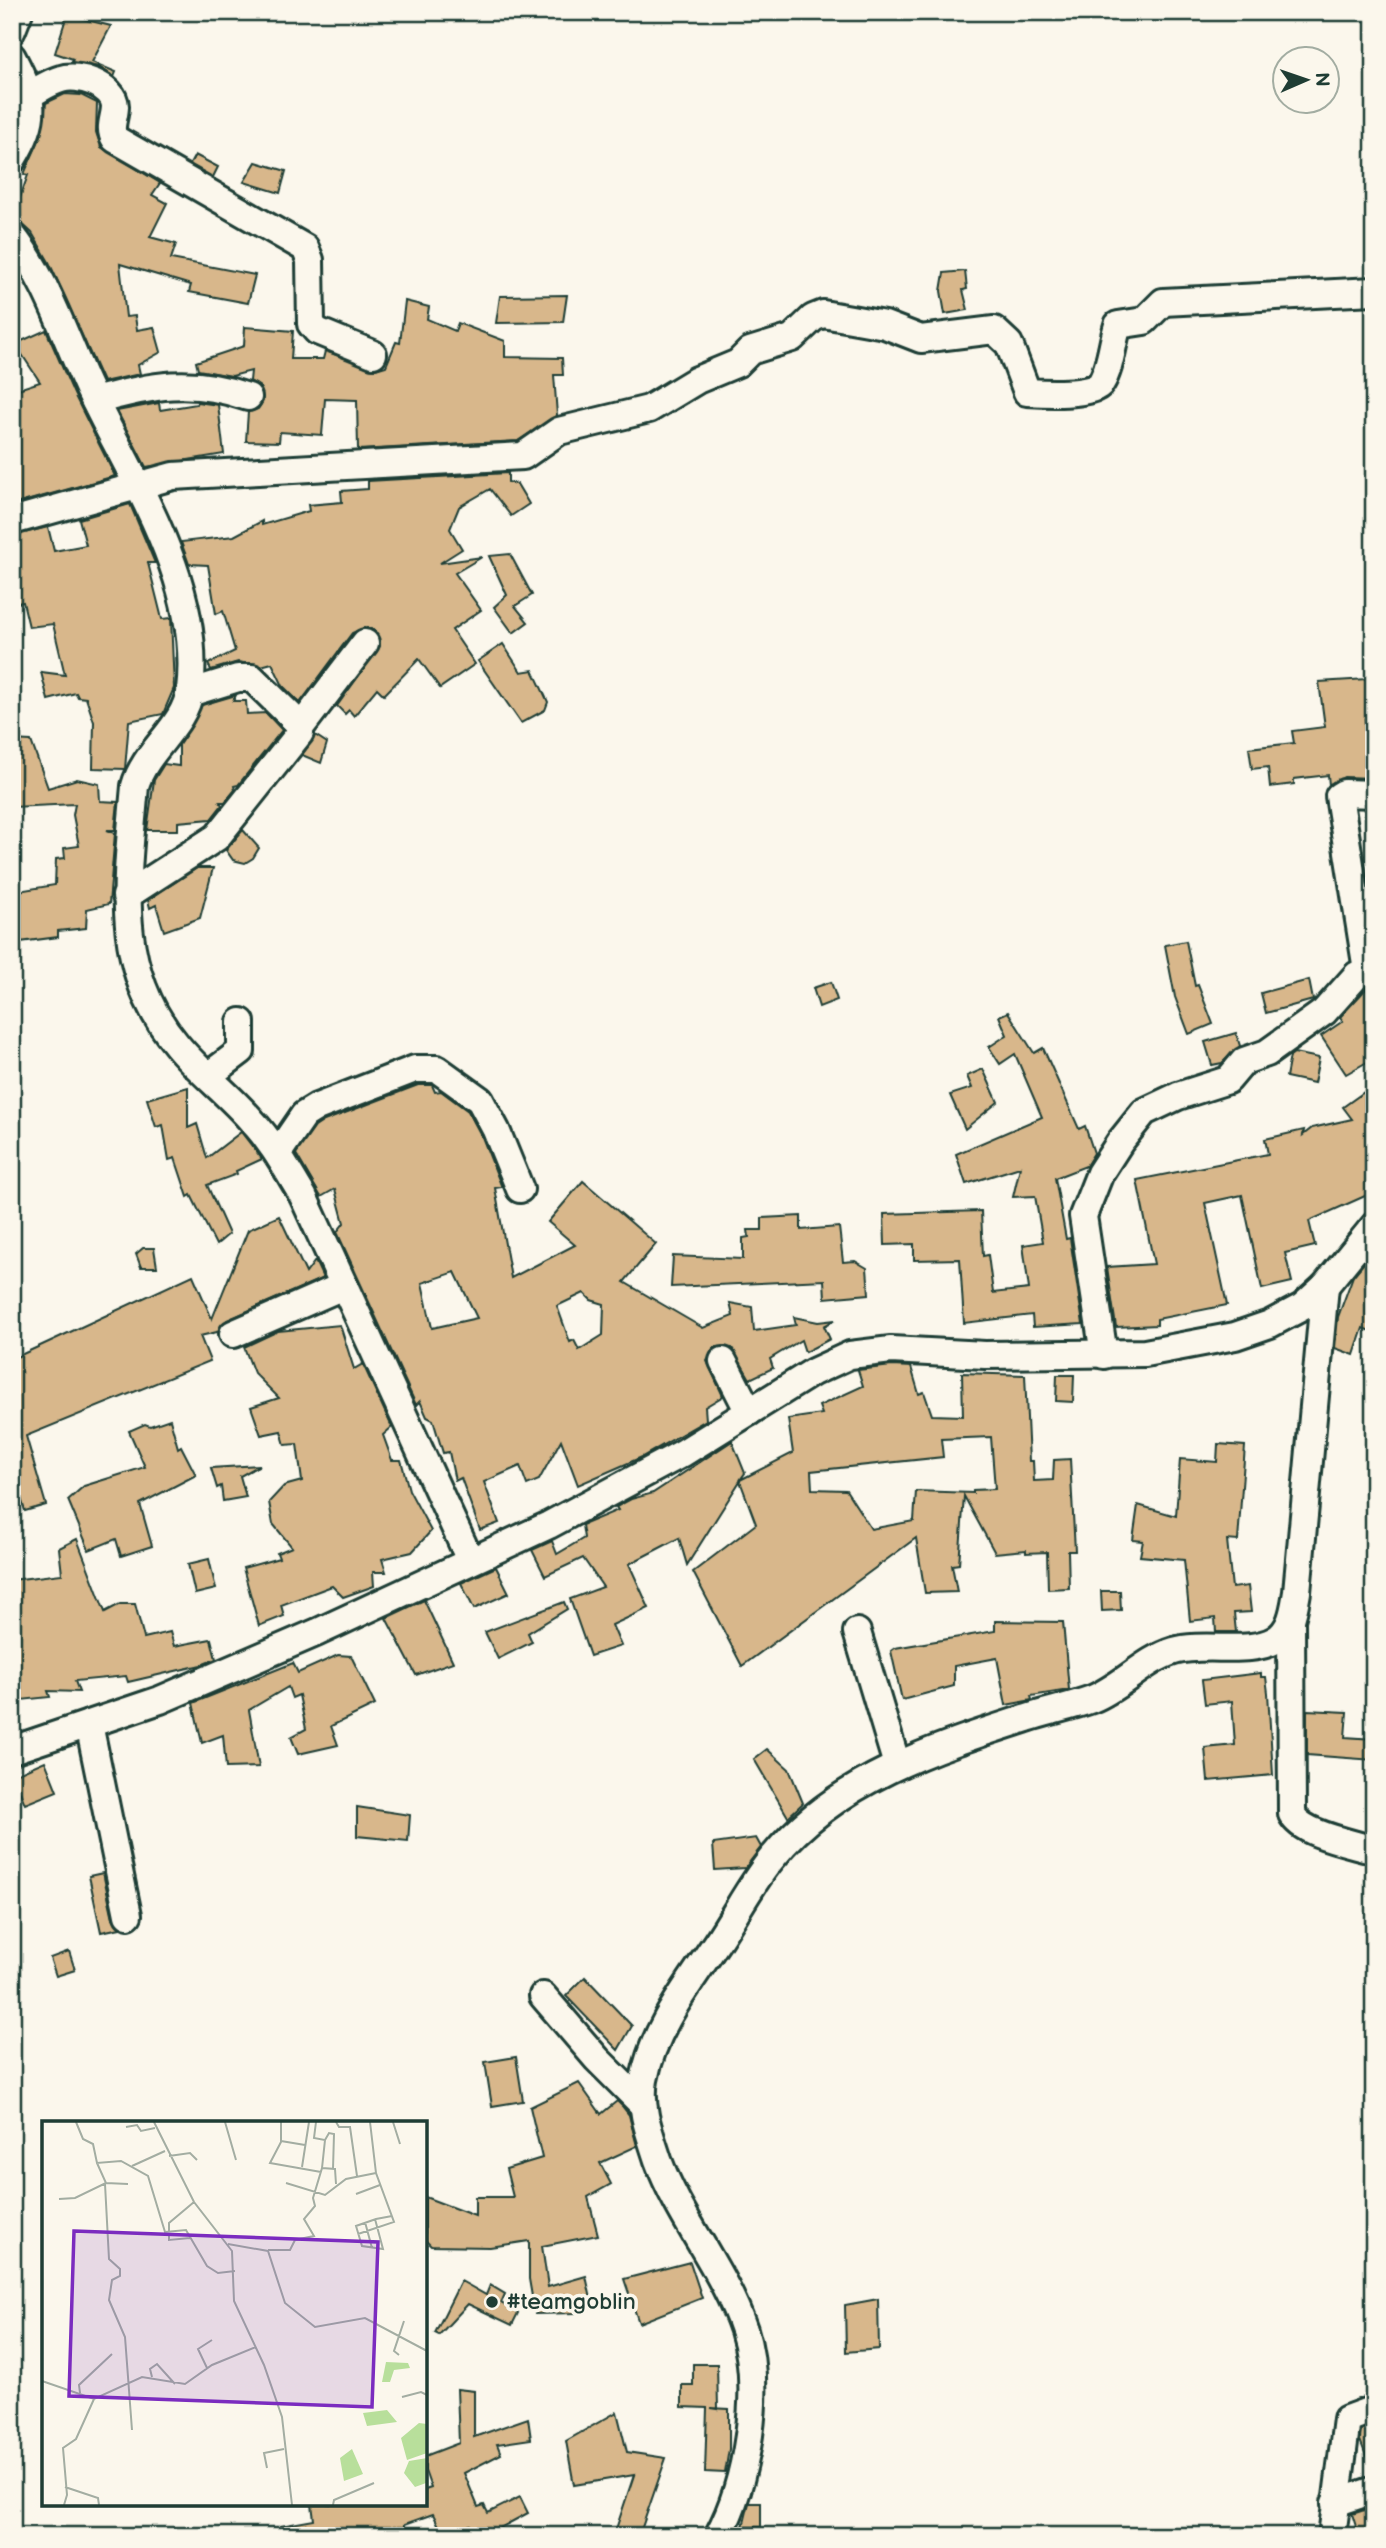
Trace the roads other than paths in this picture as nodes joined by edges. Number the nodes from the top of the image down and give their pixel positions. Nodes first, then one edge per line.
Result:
1 (19, 12) edge
2 (12, 30) edge
3 (12, 57) edge
4 (30, 94) junction
5 (12, 160) edge
6 (12, 235) edge
7 (1374, 291) edge
8 (373, 354) dead end
9 (248, 397) dead end
10 (95, 401) junction
11 (140, 486) junction
12 (12, 522) edge
13 (365, 643) dead end
14 (189, 693) junction
15 (300, 728) junction
16 (1374, 794) edge
17 (126, 896) junction
18 (1370, 969) edge
19 (241, 1022) dead end
20 (208, 1076) junction
21 (278, 1153) junction
22 (520, 1189) dead end
23 (1374, 1226) edge
24 (343, 1286) junction
25 (1325, 1286) junction
26 (233, 1334) dead end
27 (1104, 1355) junction
28 (723, 1361) dead end
29 (749, 1412) junction
30 (470, 1560) junction
31 (1291, 1621) junction
32 (857, 1632) dead end
33 (89, 1724) junction
34 (12, 1750) edge
35 (897, 1765) junction
36 (1374, 1850) edge
37 (128, 1915) dead end
38 (543, 1996) dead end
39 (643, 2105) junction
40 (1374, 2409) edge
41 (1374, 2490) edge
42 (1335, 2503) junction
43 (718, 2536) edge
44 (1332, 2536) edge

1 - 2 street
3 - 4 street
4 - 5 street
4 - 8 street
6 - 10 street
7 - 11 street
9 - 10 street
10 - 11 street
11 - 12 street
11 - 14 street
13 - 15 street
14 - 15 street
14 - 17 street
15 - 17 street
16 - 18 street
17 - 20 street
18 - 27 street
19 - 20 street
20 - 21 street
21 - 22 street
21 - 24 street
23 - 25 street
24 - 26 street
24 - 30 street
25 - 27 street
25 - 31 street
27 - 29 street
28 - 29 street
29 - 30 street
30 - 33 street
31 - 35 street
31 - 36 street
32 - 35 street
33 - 34 street
33 - 37 street
35 - 39 street
38 - 39 street
39 - 43 street
40 - 42 street
41 - 42 street
42 - 44 street

